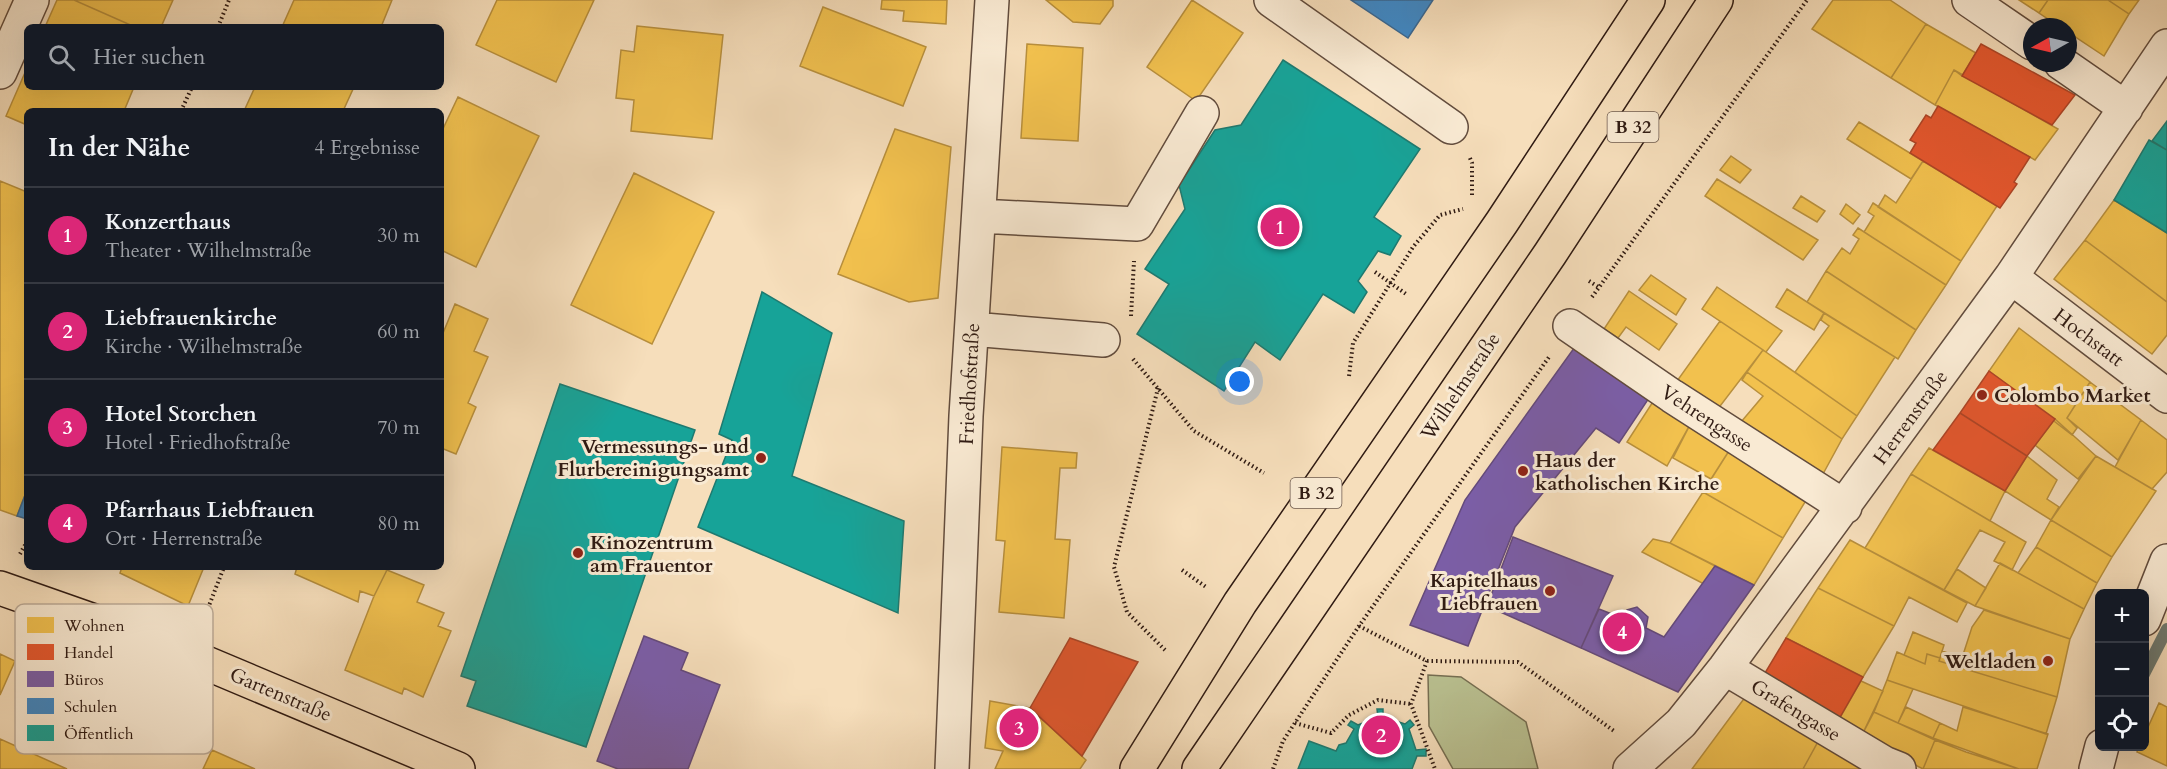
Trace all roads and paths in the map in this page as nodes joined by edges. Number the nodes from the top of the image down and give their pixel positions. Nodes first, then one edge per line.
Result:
1 (32, 0) edge
2 (229, 0) edge
3 (992, 0) edge
4 (1271, 0) edge
5 (1648, 0) edge
6 (1716, 0) edge
7 (1807, 0) edge
8 (1969, 0) edge
9 (219, 24) edge
10 (2023, 37) edge
11 (2167, 46) edge
12 (0, 72) edge
13 (2074, 72) edge
14 (191, 90) edge
15 (183, 108) edge
16 (2126, 108) junction
17 (1202, 113) dead end
18 (1451, 127) dead end
19 (1463, 208) dead end
20 (979, 216) junction
21 (1137, 224) junction
22 (1375, 272) dead end
23 (2011, 277) junction
24 (1589, 281) dead end
25 (1392, 283) junction
26 (1600, 288) junction
27 (1410, 297) dead end
28 (1130, 322) dead end
29 (1570, 326) junction
30 (972, 329) junction
31 (1103, 340) joint
32 (1348, 382) dead end
33 (1158, 388) junction
34 (2167, 396) edge
35 (1264, 473) dead end
36 (1845, 507) junction
37 (2167, 561) edge
38 (223, 570) edge
39 (0, 588) edge
40 (46, 604) edge
41 (210, 604) edge
42 (2149, 608) edge
43 (1359, 626) junction
44 (1164, 650) dead end
45 (1427, 661) junction
46 (213, 667) edge
47 (1725, 668) junction
48 (1412, 704) junction
49 (1295, 723) junction
50 (1614, 731) dead end
51 (953, 765) edge
52 (458, 769) edge
53 (1137, 769) edge
54 (1199, 769) edge
55 (1273, 769) edge
56 (1435, 769) edge
57 (1630, 769) edge
58 (1899, 769) edge

1 - 12 street
2 - 9 path
3 - 20 street, Friedhofstraße
4 - 18 street
5 - 53 main road, B 32
6 - 54 main road, Wilhelmstraße / B 32
7 - 26 path
8 - 10 street
11 - 16 street, Herrenstraße
13 - 16 street
14 - 15 path
16 - 23 street, Herrenstraße
17 - 21 street
19 - 25 path
20 - 21 street
20 - 30 street, Friedhofstraße
21 - 28 path
22 - 25 path
23 - 34 street, Hochstatt
23 - 36 street, Herrenstraße
24 - 26 path
25 - 27 path
25 - 32 path
26 - 29 path
29 - 36 street, Vehrengasse
29 - 43 path
30 - 31 street
30 - 51 street, Friedhofstraße
31 - 33 path
33 - 35 path
33 - 44 path
36 - 47 street, Herrenstraße
37 - 42 street
38 - 41 path
39 - 40 main road, Gartenstraße
43 - 45 path
43 - 49 path
45 - 48 path
45 - 50 path
46 - 52 main road, Gartenstraße
47 - 57 street, Herrenstraße
47 - 58 street, Grafengasse
48 - 49 path
48 - 56 path
49 - 55 path

